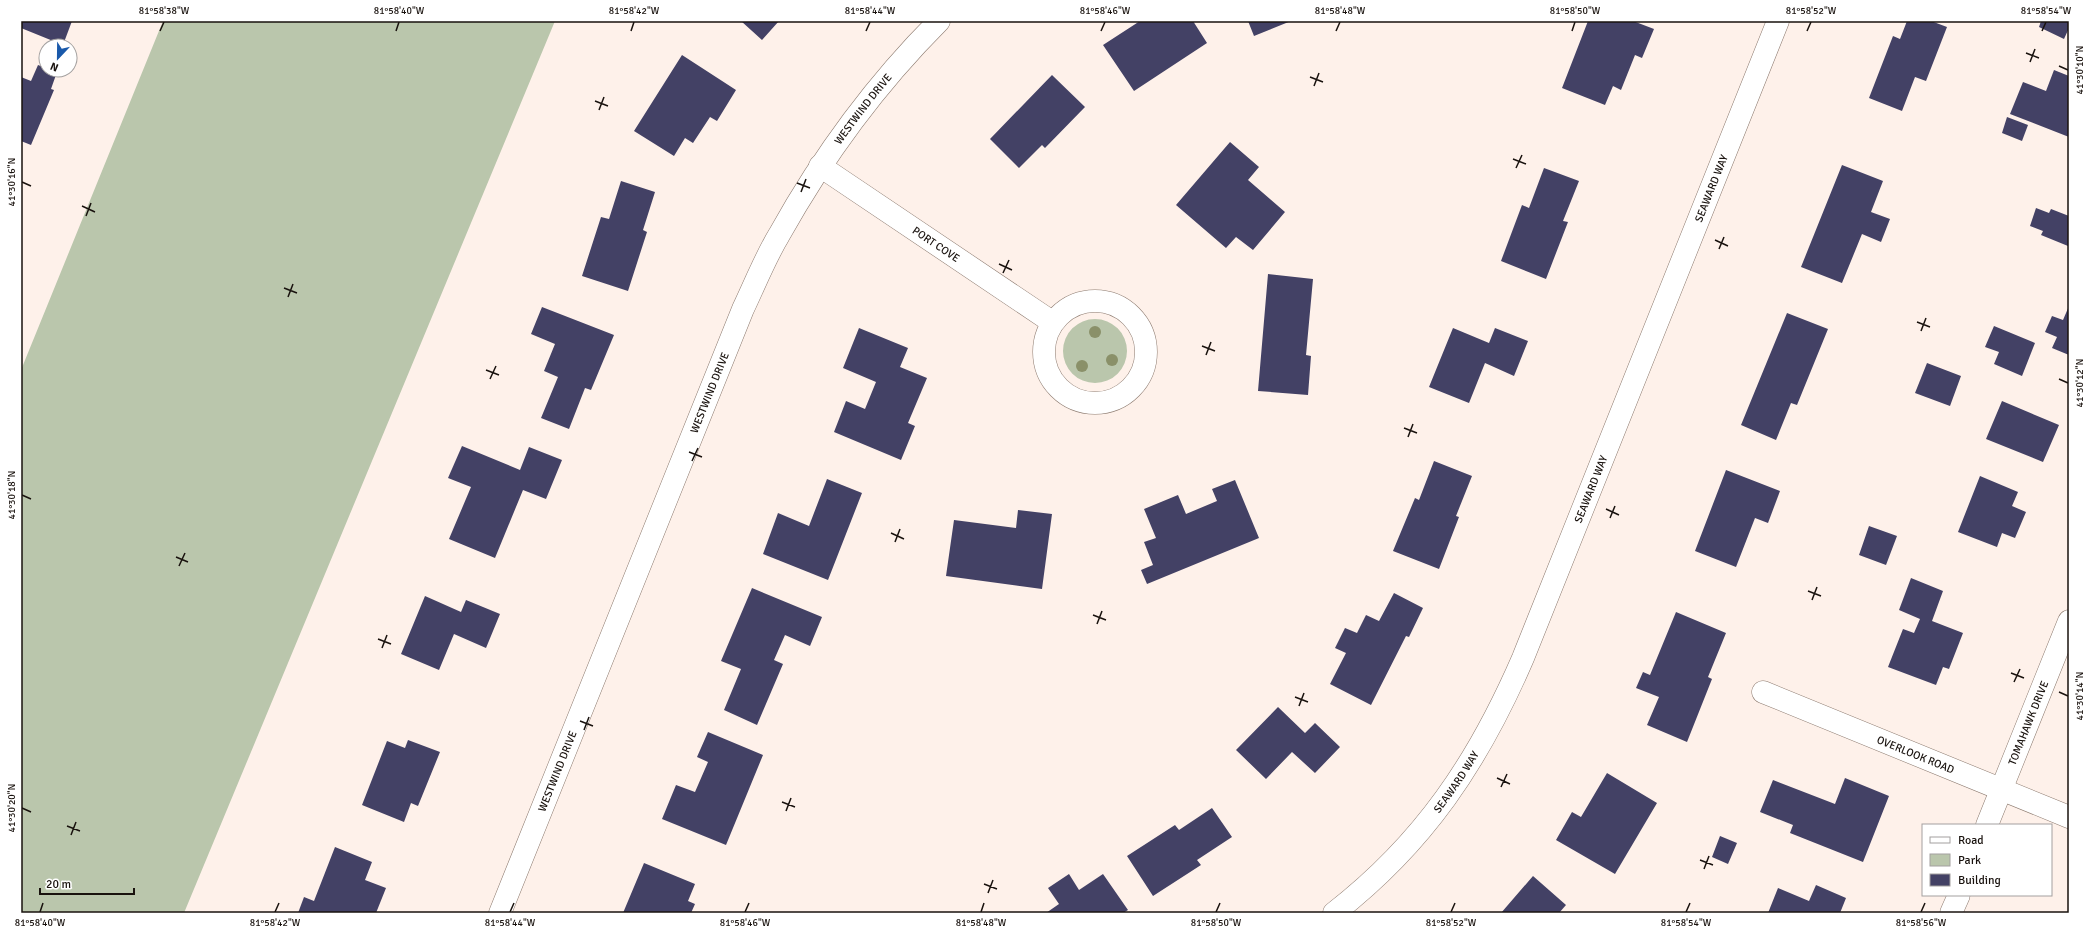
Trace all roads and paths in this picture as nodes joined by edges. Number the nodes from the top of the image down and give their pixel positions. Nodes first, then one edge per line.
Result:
1 (940, 21) edge
2 (1778, 21) edge
3 (820, 166) junction
4 (1052, 322) junction
5 (2069, 621) edge
6 (1763, 692) dead end
7 (2002, 789) junction
8 (2069, 817) edge
9 (1987, 824) edge
10 (1959, 896) edge
11 (500, 913) edge
12 (1334, 913) edge
13 (1951, 913) edge

1 - 3 street, WESTWIND DRIVE
2 - 12 street, SEAWARD WAY
3 - 4 street, PORT COVE
3 - 11 street, WESTWIND DRIVE
4 - 4 street
5 - 7 street, TOMAHAWK DRIVE
6 - 7 street, OVERLOOK ROAD
7 - 8 street, OVERLOOK ROAD
7 - 9 street, TOMAHAWK DRIVE
10 - 13 street

